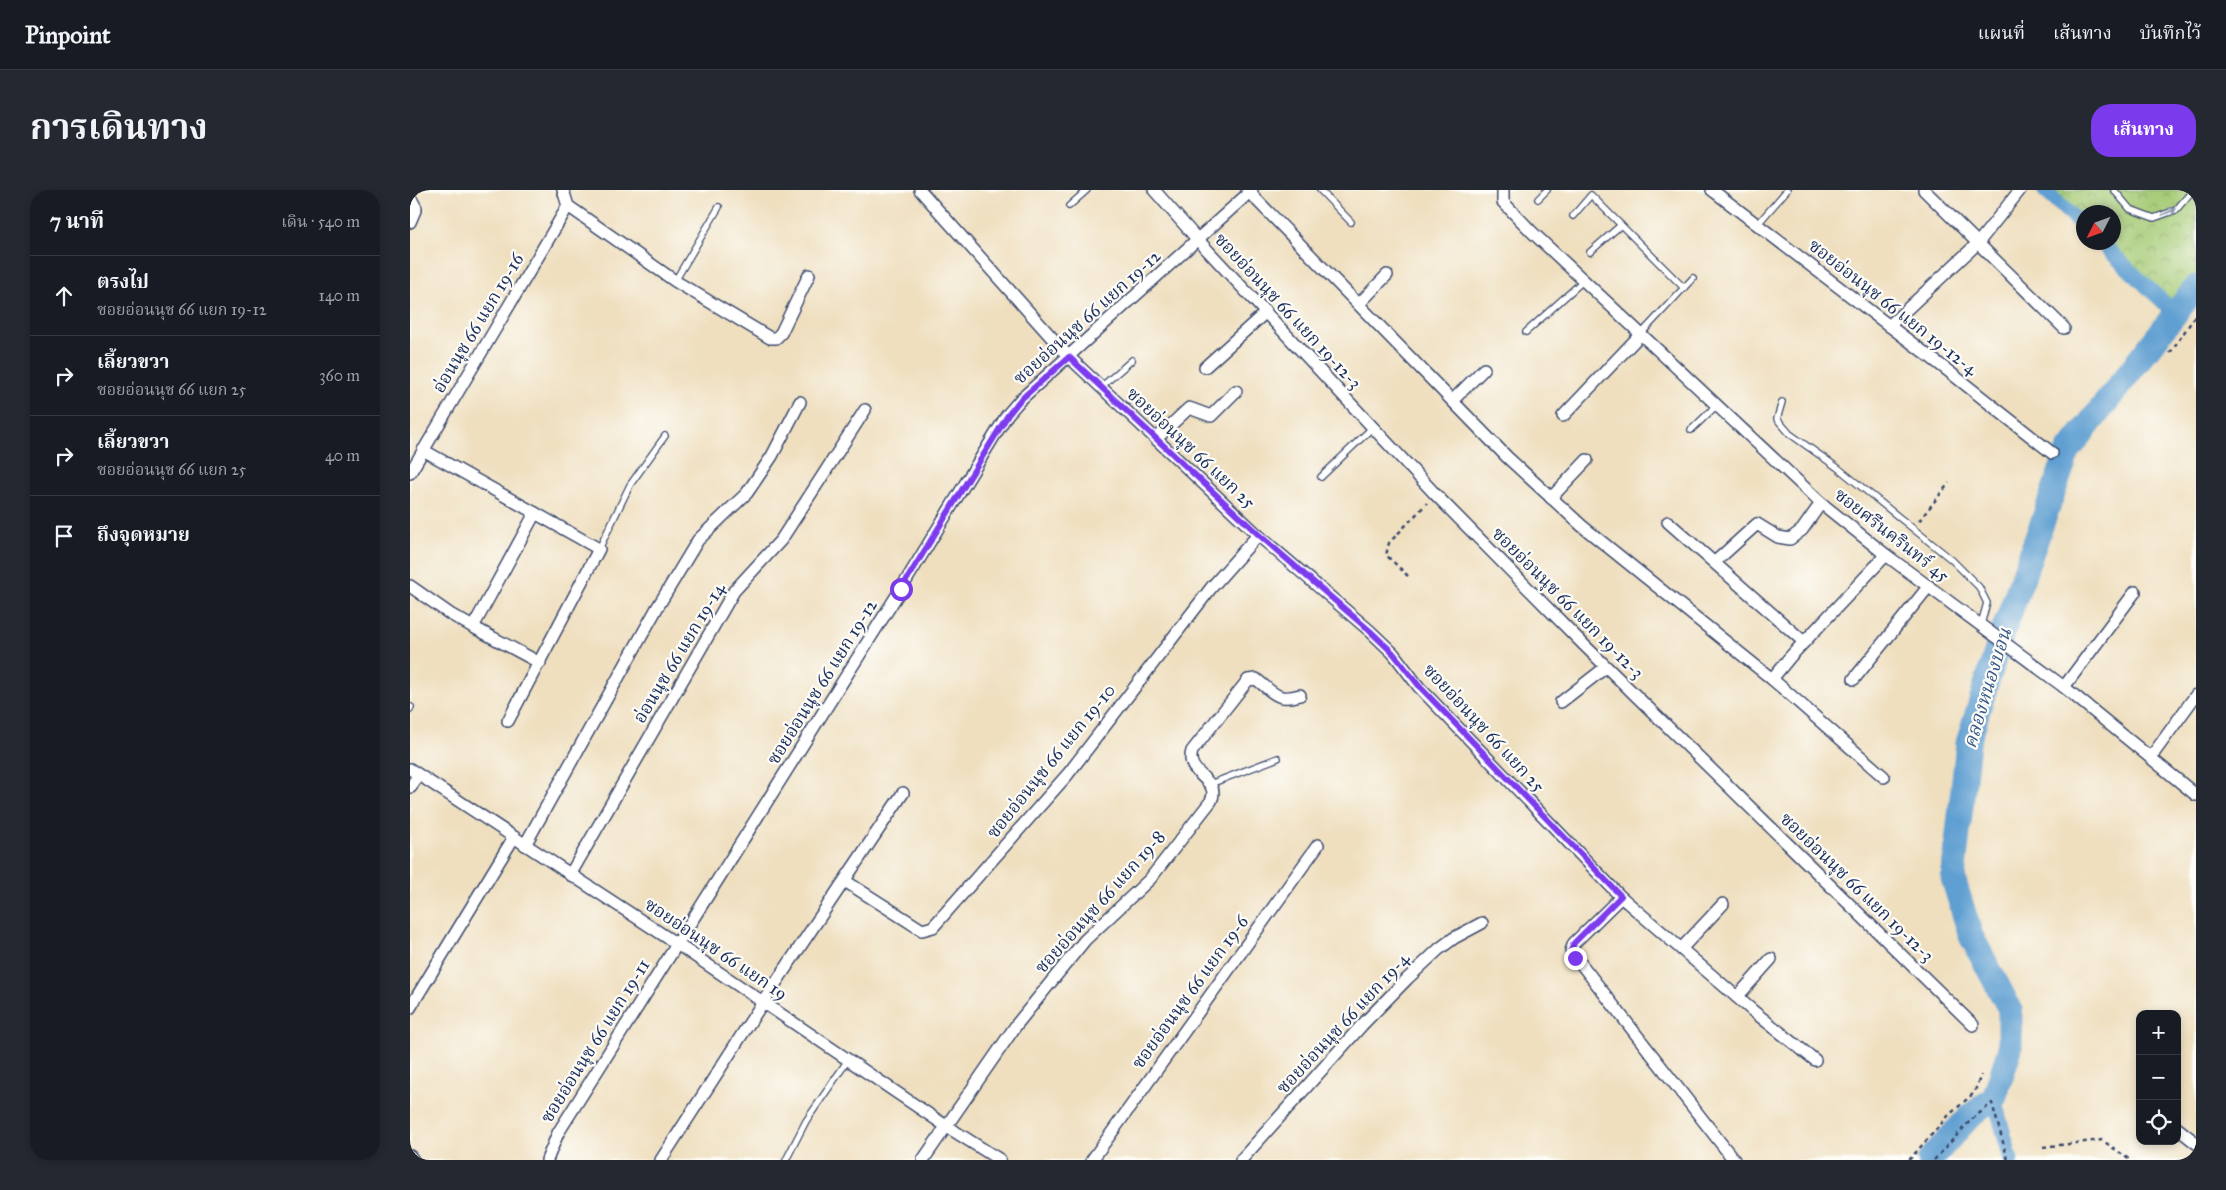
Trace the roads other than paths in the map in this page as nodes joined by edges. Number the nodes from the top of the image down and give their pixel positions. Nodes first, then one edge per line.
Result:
1 (562, 190) edge
2 (920, 190) edge
3 (1087, 190) edge
4 (1154, 190) edge
5 (1320, 190) edge
6 (1504, 190) edge
7 (1547, 190) edge
8 (1712, 190) edge
9 (1787, 190) edge
10 (1924, 190) edge
11 (2020, 190) edge
12 (2114, 190) edge
13 (2193, 190) edge
14 (1249, 191) edge
15 (410, 197) edge
16 (1538, 199) dead end
17 (568, 206) junction
18 (1070, 206) dead end
19 (719, 207) dead end
20 (1573, 216) dead end
21 (410, 222) edge
22 (1351, 222) dead end
23 (1620, 225) junction
24 (1757, 225) junction
25 (1198, 240) junction
26 (1978, 243) junction
27 (1590, 252) dead end
28 (809, 274) dead end
29 (1387, 276) dead end
30 (1693, 278) dead end
31 (1584, 280) junction
32 (675, 281) junction
33 (1684, 288) junction
34 (1359, 304) junction
35 (1266, 312) junction
36 (1889, 326) junction
37 (2064, 328) dead end
38 (1526, 332) dead end
39 (1640, 335) junction
40 (1069, 357) junction
41 (1132, 360) dead end
42 (1205, 367) dead end
43 (1484, 369) dead end
44 (1101, 387) junction
45 (1236, 391) dead end
46 (1453, 400) junction
47 (800, 402) dead end
48 (1782, 402) dead end
49 (1717, 405) junction
50 (864, 410) dead end
51 (1563, 416) dead end
52 (1373, 427) junction
53 (1691, 430) dead end
54 (665, 436) dead end
55 (1156, 439) junction
56 (423, 450) junction
57 (2052, 453) dead end
58 (1587, 460) dead end
59 (410, 473) edge
60 (1321, 478) dead end
61 (1552, 498) junction
62 (1821, 503) junction
63 (535, 513) junction
64 (1668, 522) dead end
65 (1258, 534) junction
66 (600, 549) junction
67 (1886, 554) junction
68 (1714, 562) junction
69 (410, 586) edge
70 (1930, 586) junction
71 (2135, 592) dead end
72 (1981, 624) junction
73 (474, 627) junction
74 (1804, 642) junction
75 (540, 663) junction
76 (1606, 666) junction
77 (1854, 678) dead end
78 (1772, 679) junction
79 (2064, 687) junction
80 (1300, 695) dead end
81 (2196, 695) edge
82 (1561, 702) dead end
83 (508, 721) dead end
84 (2151, 757) junction
85 (1278, 758) dead end
86 (414, 772) edge
87 (1884, 777) dead end
88 (1210, 784) junction
89 (411, 788) dead end
90 (903, 793) dead end
91 (2196, 795) edge
92 (514, 837) junction
93 (525, 845) junction
94 (1318, 845) dead end
95 (570, 874) junction
96 (845, 881) junction
97 (1621, 896) junction
98 (1723, 904) dead end
99 (1482, 923) dead end
100 (677, 944) junction
101 (1681, 949) junction
102 (1770, 959) dead end
103 (1737, 997) junction
104 (763, 1002) junction
105 (410, 1008) edge
106 (1973, 1025) dead end
107 (848, 1060) junction
108 (1815, 1060) dead end
109 (946, 1126) junction
110 (2181, 1131) edge
111 (2196, 1143) edge
112 (410, 1156) edge
113 (412, 1160) edge
114 (547, 1160) edge
115 (661, 1160) edge
116 (786, 1160) edge
117 (923, 1160) edge
118 (1000, 1160) edge
119 (1092, 1160) edge
120 (1240, 1160) edge
121 (1734, 1160) edge

1 - 17 street
2 - 40 street, ซอยอ่อนนุช 66 แยก 25
3 - 18 lane
4 - 25 street, ซอยอ่อนนุช 66 แยก 19-12-3
5 - 22 lane
6 - 31 street, ซอยศรีนครินทร์ 45
7 - 16 lane
8 - 24 street, ซอยอ่อนนุช 66 แยก 19-12-4
9 - 24 lane
10 - 26 street
11 - 26 street
12 -> 13 lane
14 - 25 street, ซอยอ่อนนุช 66 แยก 19-12
14 - 34 street
15 - 21 street
17 - 32 street
17 - 56 street, อ่อนนุช 66 แยก 19-16
19 - 32 lane
20 - 23 lane
23 - 27 lane
23 - 33 lane
24 - 36 street, ซอยอ่อนนุช 66 แยก 19-12-4
25 - 35 street, ซอยอ่อนนุช 66 แยก 19-12-3
25 - 40 street, ซอยอ่อนนุช 66 แยก 19-12
26 - 36 street
26 - 37 street
28 - 32 street
29 - 34 street
30 - 33 lane
31 - 38 lane
31 - 39 street, ซอยศรีนครินทร์ 45
33 - 39 lane
34 - 46 street
35 - 42 street
35 - 52 street, ซอยอ่อนนุช 66 แยก 19-12-3
36 - 57 street, ซอยอ่อนนุช 66 แยก 19-12-4
39 - 49 street, ซอยศรีนครินทร์ 45
39 - 51 street
40 - 44 street, ซอยอ่อนนุช 66 แยก 25
40 - 100 street, ซอยอ่อนนุช 66 แยก 19-12
41 - 44 lane
43 - 46 street
44 - 55 street, ซอยอ่อนนุช 66 แยก 25
45 - 55 street
46 - 61 street
47 - 93 street
48 - 72 lane
49 - 53 lane
49 - 62 street, ซอยศรีนครินทร์ 45
50 - 95 street, อ่อนนุช 66 แยก 19-14
52 - 60 lane
52 - 76 street, ซอยอ่อนนุช 66 แยก 19-12-3
54 - 66 lane
55 - 65 street, ซอยอ่อนนุช 66 แยก 25
56 - 59 street, อ่อนนุช 66 แยก 19-16
56 - 63 street
58 - 61 street
61 - 78 street
62 - 67 street, ซอยศรีนครินทร์ 45
62 - 68 street
63 - 66 street
63 - 73 street
64 - 68 street
65 - 96 street, ซอยอ่อนนุช 66 แยก 19-10
65 - 97 street, ซอยอ่อนนุช 66 แยก 25
66 - 75 street
67 - 70 street, ซอยศรีนครินทร์ 45
67 - 74 street
68 - 74 street
69 - 73 street
70 - 72 street, ซอยศรีนครินทร์ 45
70 - 77 street
71 - 79 street
72 - 79 street, ซอยศรีนครินทร์ 45
73 - 75 street
74 - 78 street
75 - 83 street
76 - 82 street
76 - 106 street, ซอยอ่อนนุช 66 แยก 19-12-3
78 - 87 street
79 - 84 street, ซอยศรีนครินทร์ 45
80 - 88 street
81 - 84 street
84 - 91 street, ซอยศรีนครินทร์ 45
85 - 88 lane
86 - 89 street
86 - 92 street, ซอยอ่อนนุช 66 แยก 19
88 - 109 street, ซอยอ่อนนุช 66 แยก 19-8
90 - 96 street
92 - 93 street, ซอยอ่อนนุช 66 แยก 19
92 - 105 street
93 - 95 street, ซอยอ่อนนุช 66 แยก 19
94 - 119 street, ซอยอ่อนนุช 66 แยก 19-6
95 - 100 street, ซอยอ่อนนุช 66 แยก 19
96 - 104 street
97 - 101 street, ซอยอ่อนนุช 66 แยก 25
97 - 121 street
98 - 101 street
99 - 120 street, ซอยอ่อนนุช 66 แยก 19-4
100 - 104 street, ซอยอ่อนนุช 66 แยก 19
100 - 114 street, ซอยอ่อนนุช 66 แยก 19-11
101 - 103 street, ซอยอ่อนนุช 66 แยก 25
102 - 103 street
103 - 108 street, ซอยอ่อนนุช 66 แยก 25
104 - 107 street, ซอยอ่อนนุช 66 แยก 19
104 - 115 street
107 - 109 street, ซอยอ่อนนุช 66 แยก 19
107 - 116 lane
109 - 117 street, ซอยอ่อนนุช 66 แยก 19-8
109 - 118 street, ซอยอ่อนนุช 66 แยก 19
110 - 111 street
112 - 113 street

